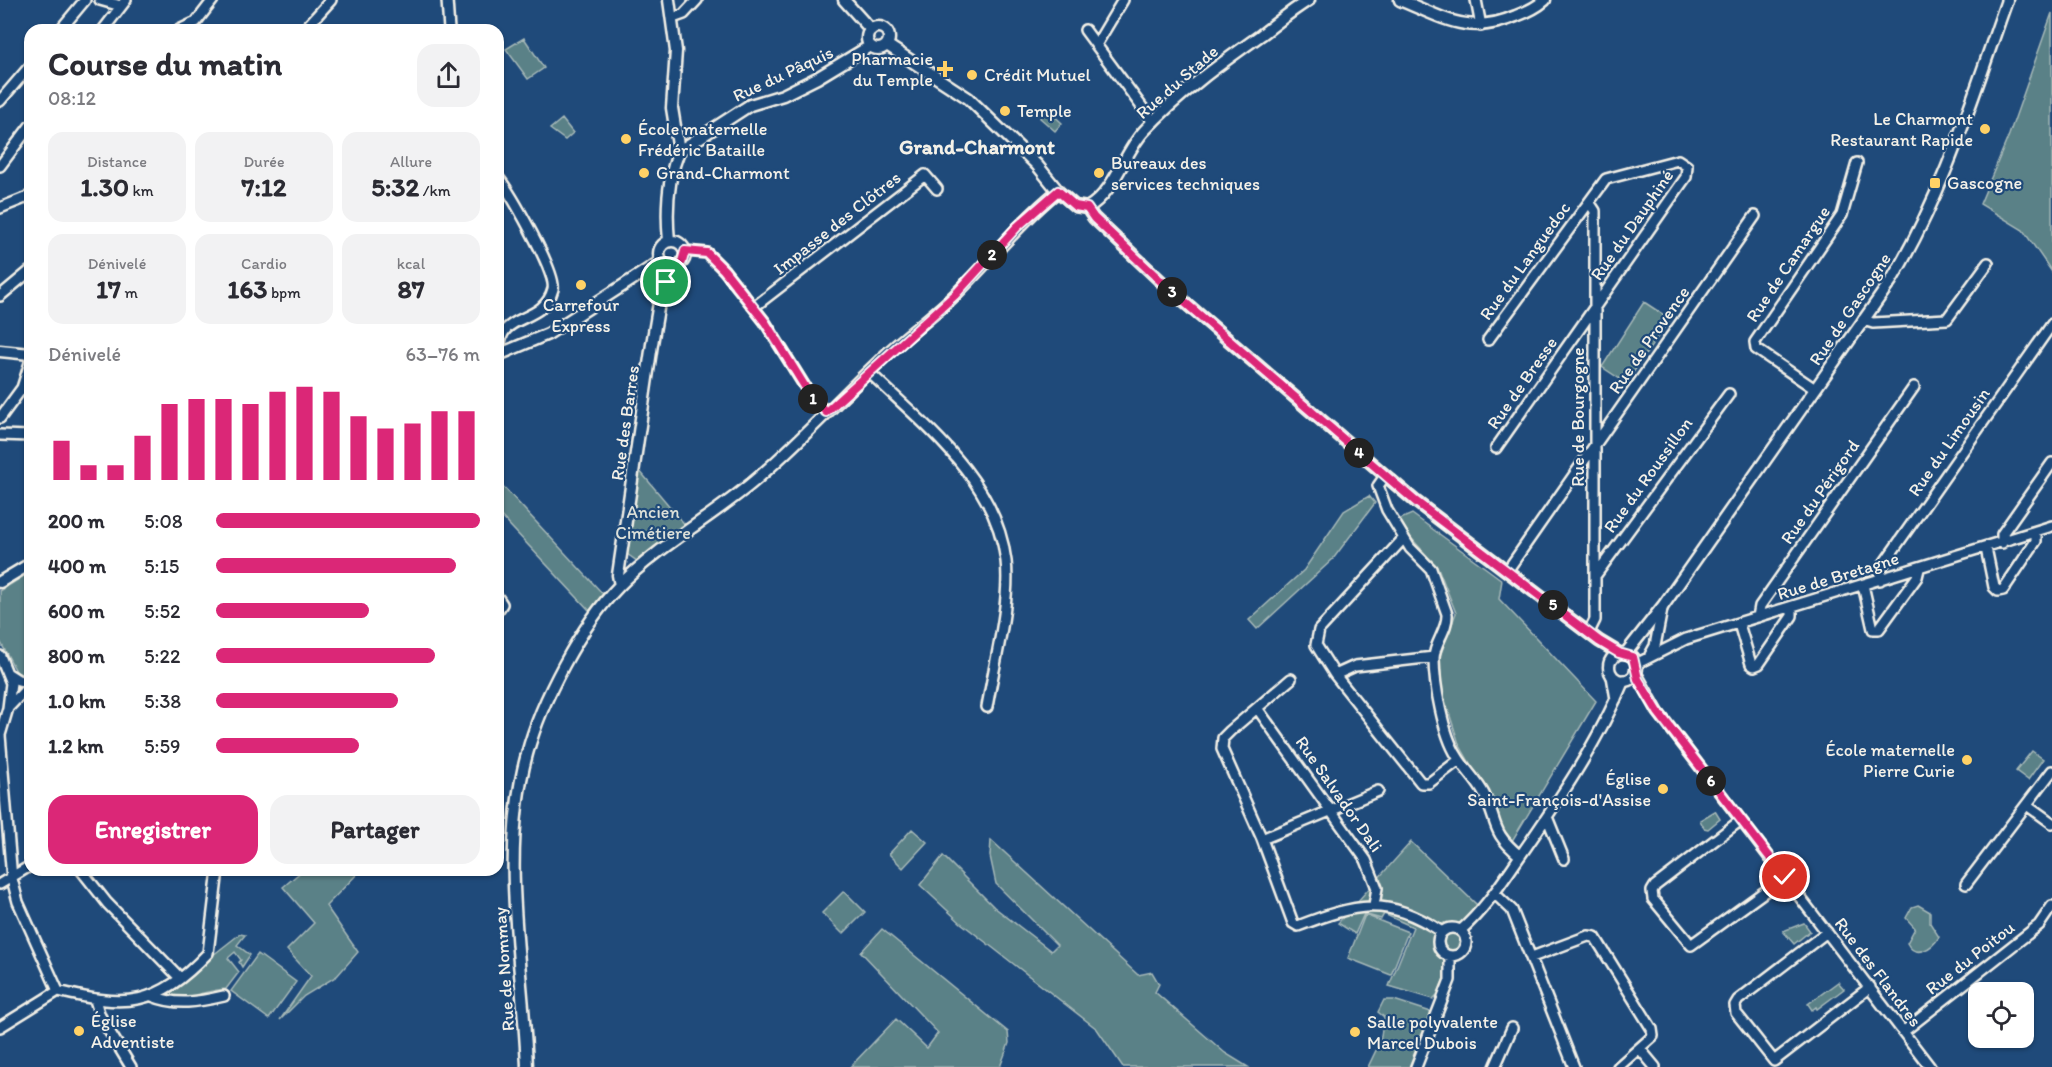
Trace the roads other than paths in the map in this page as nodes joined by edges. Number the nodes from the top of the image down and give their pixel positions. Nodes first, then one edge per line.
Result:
1 (86, 0) edge
2 (100, 0) edge
3 (213, 0) edge
4 (331, 0) edge
5 (447, 0) edge
6 (669, 0) edge
7 (697, 0) edge
8 (1123, 0) edge
9 (1309, 0) edge
10 (1400, 0) edge
11 (1476, 0) edge
12 (1545, 0) edge
13 (2007, 0) edge
14 (849, 2) edge
15 (123, 3) edge
16 (1415, 3) edge
17 (673, 18) junction
18 (65, 24) edge
19 (107, 24) edge
20 (192, 24) edge
21 (309, 24) edge
22 (449, 24) edge
23 (1481, 26) junction
24 (871, 30) junction
25 (1085, 30) dead end
26 (887, 45) junction
27 (1096, 45) junction
28 (870, 46) junction
29 (24, 73) edge
30 (0, 101) edge
31 (1153, 122) junction
32 (24, 134) edge
33 (679, 151) junction
34 (1857, 163) dead end
35 (0, 166) edge
36 (504, 187) edge
37 (937, 189) dead end
38 (1058, 191) junction
39 (24, 198) edge
40 (1589, 202) junction
41 (0, 208) edge
42 (1087, 208) junction
43 (1755, 216) dead end
44 (669, 241) junction
45 (685, 251) junction
46 (1988, 263) dead end
47 (664, 264) junction
48 (24, 276) edge
49 (0, 296) edge
50 (754, 307) junction
51 (1595, 308) junction
52 (1863, 320) junction
53 (2052, 324) edge
54 (504, 329) edge
55 (1488, 340) dead end
56 (0, 351) edge
57 (24, 353) edge
58 (504, 353) edge
59 (869, 372) junction
60 (24, 382) edge
61 (1914, 387) dead end
62 (1815, 389) junction
63 (1729, 394) dead end
64 (826, 412) junction
65 (0, 418) edge
66 (0, 435) edge
67 (24, 436) edge
68 (1594, 446) junction
69 (1496, 448) dead end
70 (2052, 463) edge
71 (1385, 476) junction
72 (2052, 526) edge
73 (2036, 531) junction
74 (1404, 537) junction
75 (2002, 543) junction
76 (1986, 548) junction
77 (24, 568) edge
78 (1919, 569) junction
79 (1507, 570) junction
80 (1595, 577) junction
81 (1880, 580) junction
82 (0, 582) edge
83 (620, 585) junction
84 (1863, 585) junction
85 (1663, 606) junction
86 (1792, 607) junction
87 (1758, 617) junction
88 (1740, 624) junction
89 (1589, 632) junction
90 (1658, 634) junction
91 (1641, 636) junction
92 (1686, 639) junction
93 (1599, 641) junction
94 (1623, 653) junction
95 (1650, 655) junction
96 (0, 656) edge
97 (1434, 657) junction
98 (1610, 661) junction
99 (7, 673) junction
100 (1631, 673) junction
101 (1335, 675) junction
102 (1612, 676) junction
103 (1291, 680) dead end
104 (24, 682) edge
105 (24, 691) edge
106 (1616, 701) junction
107 (987, 707) dead end
108 (8, 708) junction
109 (1257, 708) junction
110 (0, 735) edge
111 (1459, 760) junction
112 (2052, 771) edge
113 (1378, 791) dead end
114 (2027, 805) junction
115 (1333, 810) junction
116 (1547, 817) junction
117 (1742, 820) junction
118 (2052, 823) edge
119 (1262, 839) junction
120 (1520, 856) junction
121 (1564, 859) dead end
122 (24, 870) edge
123 (86, 876) edge
124 (215, 876) edge
125 (1785, 877) junction
126 (12, 879) junction
127 (0, 884) edge
128 (1966, 884) dead end
129 (1494, 893) junction
130 (1374, 905) junction
131 (2052, 906) edge
132 (1460, 931) junction
133 (1442, 932) junction
134 (1827, 932) junction
135 (1450, 956) junction
136 (1532, 957) junction
137 (180, 978) junction
138 (1870, 987) junction
139 (58, 991) junction
140 (152, 996) junction
141 (224, 996) dead end
142 (95, 1000) junction
143 (0, 1027) edge
144 (1512, 1028) dead end
145 (1903, 1032) junction
146 (1640, 1049) junction
147 (1776, 1064) edge
148 (132, 1067) edge
149 (527, 1067) edge
150 (1416, 1067) edge
151 (1495, 1067) edge
152 (1574, 1067) edge
153 (1618, 1067) edge
154 (1655, 1067) edge
155 (1930, 1067) edge

1 - 18 street
2 - 15 street
3 - 20 street
4 - 21 street
5 - 22 street
6 - 17 street
7 - 17 street
8 - 27 street
9 - 31 street, Rue du Stade
10 - 16 street
11 - 23 street
12 - 23 street
13 - 52 street, Rue de Gascogne
14 - 24 street
15 - 19 street
16 - 23 street
17 - 33 street
24 - 26 street
24 - 28 street
25 - 27 street
26 - 28 street
26 - 38 street
27 - 31 street
28 - 33 street, Rue du Pâquis
29 - 30 street
31 - 42 street, Rue du Stade
32 - 35 street
33 - 44 street
34 - 62 street, Rue de Camargue
36 - 54 street
37 - 50 street, Impasse des Clôtres
38 - 42 street
38 - 59 street, Rue de Nommay
39 - 41 street
40 - 51 street, Rue de Bourgogne
40 - 51 street, Rue du Dauphiné
40 - 55 street, Rue du Languedoc
42 - 71 street
43 - 68 street, Rue de Provence
44 - 45 street
44 - 47 street
45 - 47 street
45 - 50 street
46 - 52 street
47 - 58 street
47 - 83 street, Rue des Barres
48 - 49 street
50 - 64 street
51 - 68 street, Rue de Bourgogne
51 - 69 street, Rue de Bresse
52 - 62 street, Rue de Gascogne
53 - 81 street, Rue du Limousin
56 - 57 street
59 - 64 street, Rue de Nommay
59 - 107 street
60 - 65 street
61 - 87 street, Rue du Périgord
62 - 85 street, Rue de Gascogne
63 - 80 street, Rue du Roussillon
64 - 83 street, Rue de Nommay
66 - 67 street
68 - 79 street, Rue de Provence
68 - 80 street, Rue de Bourgogne
70 - 75 street
71 - 74 street
71 - 79 street
72 - 73 street, Rue de Bretagne
73 - 75 street, Rue de Bretagne
73 - 76 street
74 - 97 street
74 - 101 street
75 - 76 street, Rue de Bretagne
76 - 78 street, Rue de Bretagne
77 - 82 street
78 - 81 street, Rue de Bretagne
78 - 84 street
79 - 89 street
80 - 89 street, Rue de Bourgogne
81 - 84 street, Rue de Bretagne
83 - 149 street, Rue de Nommay
84 - 86 street, Rue de Bretagne
85 - 90 street, Rue de Gascogne
85 - 91 street, Rue de Gascogne
86 - 87 street, Rue de Bretagne
86 - 88 street
87 - 88 street, Rue de Bretagne
88 - 92 street, Rue de Bretagne
89 - 93 street
90 - 91 street
90 - 92 street
90 - 95 street, Rue de Gascogne
91 - 94 street, Rue de Gascogne
92 - 95 street, Rue de Bretagne
93 - 94 street
93 - 98 street
94 - 98 street
94 - 100 street
95 - 100 street, Rue de Bretagne
96 - 99 street
97 - 101 street
97 - 111 street
98 - 102 street
99 - 104 street
99 - 108 street
100 - 102 street
100 - 106 street
100 - 117 street, Rue des Flandres
101 - 111 street
102 - 106 street
103 - 109 street
105 - 108 street
106 - 116 street
108 - 110 street
109 - 115 street, Rue Salvador Dali
109 - 119 street
110 - 126 street
111 - 120 street
112 - 114 street
113 - 115 street
114 - 118 street
114 - 128 street
115 - 119 street
115 - 130 street, Rue Salvador Dali
116 - 120 street
116 - 121 street
117 - 125 street, Rue des Flandres
117 - 125 street
119 - 130 street
120 - 129 street
122 - 126 street
123 - 137 street
124 - 137 street
125 - 134 street, Rue des Flandres
126 - 127 street
126 - 139 street
129 - 132 street
129 - 136 street
130 - 133 street
131 - 145 street, Rue du Poitou
132 - 133 street
132 - 135 street
133 - 135 street
134 - 138 street, Rue des Flandres
134 - 147 street
135 - 150 street
136 - 146 street
136 - 152 street
137 - 140 street
138 - 145 street, Rue des Flandres
138 - 147 street
139 - 142 street
139 - 143 street
140 - 141 street
140 - 142 street
142 - 148 street
144 - 151 street
145 - 155 street, Rue des Flandres
146 - 153 street
146 - 154 street

